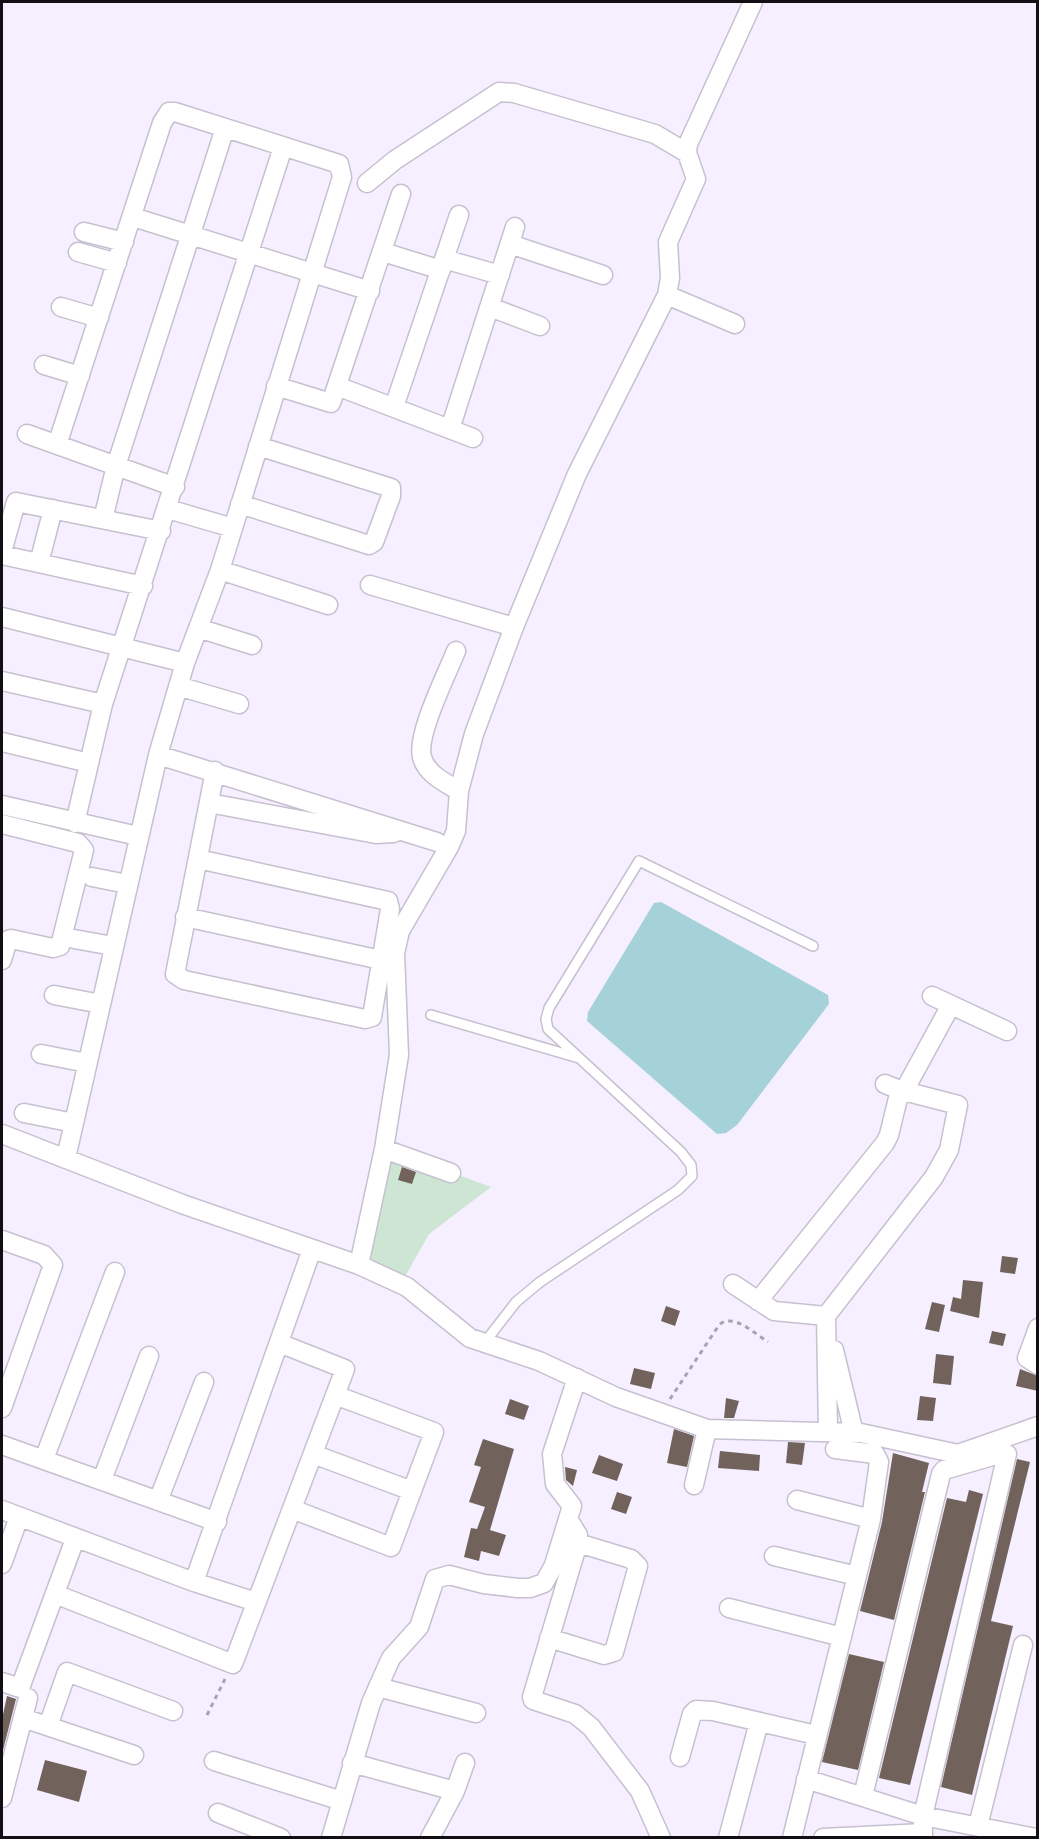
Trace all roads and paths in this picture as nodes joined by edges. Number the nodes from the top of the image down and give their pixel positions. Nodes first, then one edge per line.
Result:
1 (753, 2) edge
2 (225, 128) junction
3 (284, 147) junction
4 (687, 153) junction
5 (367, 183) dead end
6 (401, 194) dead end
7 (459, 215) dead end
8 (133, 217) junction
9 (84, 232) dead end
10 (190, 234) junction
11 (124, 243) junction
12 (78, 252) dead end
13 (383, 252) junction
14 (250, 253) junction
15 (117, 263) junction
16 (442, 264) junction
17 (311, 272) junction
18 (603, 275) dead end
19 (500, 276) junction
20 (370, 291) junction
21 (667, 295) junction
22 (61, 307) dead end
23 (490, 308) junction
24 (99, 318) junction
25 (735, 324) dead end
26 (540, 326) dead end
27 (44, 365) dead end
28 (80, 376) junction
29 (276, 386) junction
30 (337, 386) junction
31 (394, 407) junction
32 (450, 429) junction
33 (27, 434) dead end
34 (473, 438) dead end
35 (57, 445) junction
36 (258, 446) junction
37 (116, 466) junction
38 (175, 487) junction
39 (240, 504) junction
40 (52, 509) junction
41 (168, 509) junction
42 (103, 519) junction
43 (233, 528) junction
44 (161, 531) junction
45 (2, 554) edge
46 (39, 563) junction
47 (220, 570) junction
48 (370, 585) dead end
49 (143, 586) junction
50 (328, 605) dead end
51 (2, 617) edge
52 (514, 627) junction
53 (198, 628) junction
54 (252, 645) dead end
55 (121, 647) junction
56 (456, 651) dead end
57 (185, 663) junction
58 (2, 681) edge
59 (178, 686) junction
60 (103, 704) junction
61 (239, 704) dead end
62 (2, 742) edge
63 (158, 755) junction
64 (89, 763) junction
65 (215, 771) junction
66 (459, 791) junction
67 (209, 803) junction
68 (2, 805) edge
69 (75, 823) junction
70 (2, 824) edge
71 (405, 831) junction
72 (138, 836) junction
73 (437, 842) dead end
74 (198, 859) junction
75 (92, 877) dead end
76 (127, 884) junction
77 (185, 917) junction
78 (74, 939) dead end
79 (113, 946) junction
80 (813, 946) dead end
81 (2, 960) edge
82 (381, 960) junction
83 (54, 995) dead end
84 (932, 996) dead end
85 (101, 1004) junction
86 (951, 1005) junction
87 (431, 1015) dead end
88 (1006, 1031) dead end
89 (41, 1054) dead end
90 (581, 1059) junction
91 (87, 1063) junction
92 (896, 1089) junction
93 (24, 1113) dead end
94 (74, 1123) junction
95 (2, 1134) edge
96 (384, 1149) junction
97 (66, 1158) junction
98 (451, 1173) dead end
99 (2, 1240) edge
100 (312, 1249) junction
101 (359, 1265) junction
102 (115, 1272) dead end
103 (733, 1284) dead end
104 (758, 1302) junction
105 (826, 1316) junction
106 (1038, 1328) edge
107 (485, 1342) junction
108 (768, 1342) dead end
109 (279, 1343) junction
110 (148, 1356) dead end
111 (1038, 1365) edge
112 (577, 1378) junction
113 (204, 1382) dead end
114 (335, 1395) junction
115 (2, 1408) edge
116 (661, 1413) junction
117 (1038, 1426) edge
118 (707, 1429) junction
119 (854, 1433) junction
120 (831, 1440) junction
121 (2, 1444) edge
122 (313, 1454) junction
123 (44, 1459) junction
124 (102, 1480) junction
125 (694, 1485) dead end
126 (412, 1491) junction
127 (797, 1500) dead end
128 (158, 1501) junction
129 (292, 1509) junction
130 (2, 1510) edge
131 (19, 1517) junction
132 (568, 1519) junction
133 (871, 1519) junction
134 (217, 1522) junction
135 (75, 1539) junction
136 (578, 1543) junction
137 (774, 1556) dead end
138 (2, 1564) edge
139 (857, 1576) junction
140 (194, 1582) junction
141 (55, 1594) junction
142 (256, 1602) junction
143 (729, 1608) dead end
144 (842, 1637) junction
145 (549, 1638) junction
146 (1023, 1645) dead end
147 (233, 1664) junction
148 (2, 1682) edge
149 (378, 1687) junction
150 (28, 1698) dead end
151 (173, 1711) dead end
152 (476, 1713) dead end
153 (207, 1715) dead end
154 (23, 1718) junction
155 (759, 1722) junction
156 (48, 1726) junction
157 (816, 1735) junction
158 (134, 1755) dead end
159 (680, 1757) dead end
160 (214, 1761) dead end
161 (465, 1762) dead end
162 (352, 1763) junction
163 (806, 1779) junction
164 (455, 1791) junction
165 (863, 1796) junction
166 (2, 1798) edge
167 (342, 1801) junction
168 (218, 1813) dead end
169 (978, 1826) junction
170 (923, 1829) edge
171 (1037, 1837) edge
172 (281, 1838) edge
173 (331, 1838) edge
174 (430, 1838) edge
175 (661, 1838) edge
176 (728, 1838) edge
177 (792, 1838) edge
178 (823, 1838) edge

1 - 4 street
2 - 3 street
2 - 8 street
2 - 10 street
3 - 14 street
3 - 17 street
4 - 5 street
4 - 21 street
6 - 13 street
7 - 16 street
8 - 10 street
8 - 11 street
9 - 11 street
10 - 14 street
10 - 37 street
11 - 15 street
12 - 15 street
13 - 16 street
13 - 20 street
14 - 17 street
14 - 38 street
15 - 24 street
16 - 19 street
16 - 31 street
17 - 20 street
17 - 29 street
18 - 19 street
19 - 23 street
20 - 30 street
21 - 25 street
21 - 52 street
22 - 24 street
23 - 26 street
23 - 32 street
24 - 28 street
27 - 28 street
28 - 35 street
29 - 30 street
29 - 36 street
30 - 31 street
31 - 32 street
32 - 34 street
33 - 35 street
35 - 37 street
36 - 39 street
36 - 39 street
37 - 38 street
37 - 42 street
38 - 41 street
39 - 43 street
40 - 42 street
40 - 45 street
40 - 46 street
41 - 43 street
41 - 44 street
42 - 44 street
43 - 47 street
44 - 49 street
45 - 46 street
46 - 49 street
47 - 50 street
47 - 53 street
48 - 52 street
49 - 55 street
51 - 55 street
52 - 66 street
53 - 54 street
53 - 57 street
55 - 57 street
55 - 60 street
56 - 66 street
57 - 59 street
58 - 60 street
59 - 61 street
59 - 63 street
60 - 64 street
62 - 64 street
63 - 65 street
63 - 72 street
64 - 69 street
65 - 67 street
65 - 71 street
66 - 96 street
67 - 71 street
67 - 74 street
68 - 69 street
69 - 72 street
70 - 81 street
71 - 73 street
72 - 76 street
74 - 77 street
74 - 82 street
75 - 76 street
76 - 79 street
77 - 82 street
77 - 82 street
78 - 79 street
79 - 85 street
80 - 90 lane
83 - 85 street
84 - 86 street
85 - 91 street
86 - 88 street
86 - 92 street
87 - 90 lane
89 - 91 street
90 - 107 lane
91 - 94 street
92 - 104 street
92 - 105 street
93 - 94 street
94 - 97 street
95 - 97 street
96 - 98 street
96 - 101 street
97 - 100 street
99 - 115 street
100 - 101 street
100 - 109 street
101 - 107 street
102 - 123 street
103 - 104 street
104 - 105 street
105 - 119 street
105 - 120 street
106 - 111 street
107 - 112 street
108 - 116 path
109 - 114 street
109 - 134 street
110 - 124 street
112 - 116 street
112 - 132 street
113 - 128 street
114 - 122 street
114 - 126 street
116 - 118 street
117 - 119 street
118 - 120 street
118 - 125 street
119 - 120 street
120 - 133 street
121 - 123 street
122 - 126 street
122 - 129 street
123 - 124 street
124 - 128 street
126 - 129 street
127 - 133 street
128 - 134 street
129 - 142 street
130 - 131 street
131 - 135 street
131 - 138 street
132 - 136 street
132 - 149 street
133 - 139 street
134 - 140 street
135 - 140 street
135 - 141 street
136 - 145 street
136 - 145 street
137 - 139 street
139 - 144 street
140 - 142 street
141 - 147 street
141 - 148 street
142 - 147 street
143 - 144 street
144 - 157 street
145 - 175 street
146 - 169 street
147 - 153 path
149 - 152 street
149 - 162 street
150 - 154 street
151 - 156 street
154 - 156 street
154 - 166 street
155 - 157 street
155 - 159 street
155 - 176 street
156 - 158 street
157 - 163 street
160 - 167 street
161 - 164 street
162 - 164 street
162 - 167 street
163 - 165 street
163 - 177 street
164 - 174 street
165 - 170 street
165 - 170 street
167 - 173 street
168 - 172 street
169 - 170 street
169 - 171 street
170 - 178 street

